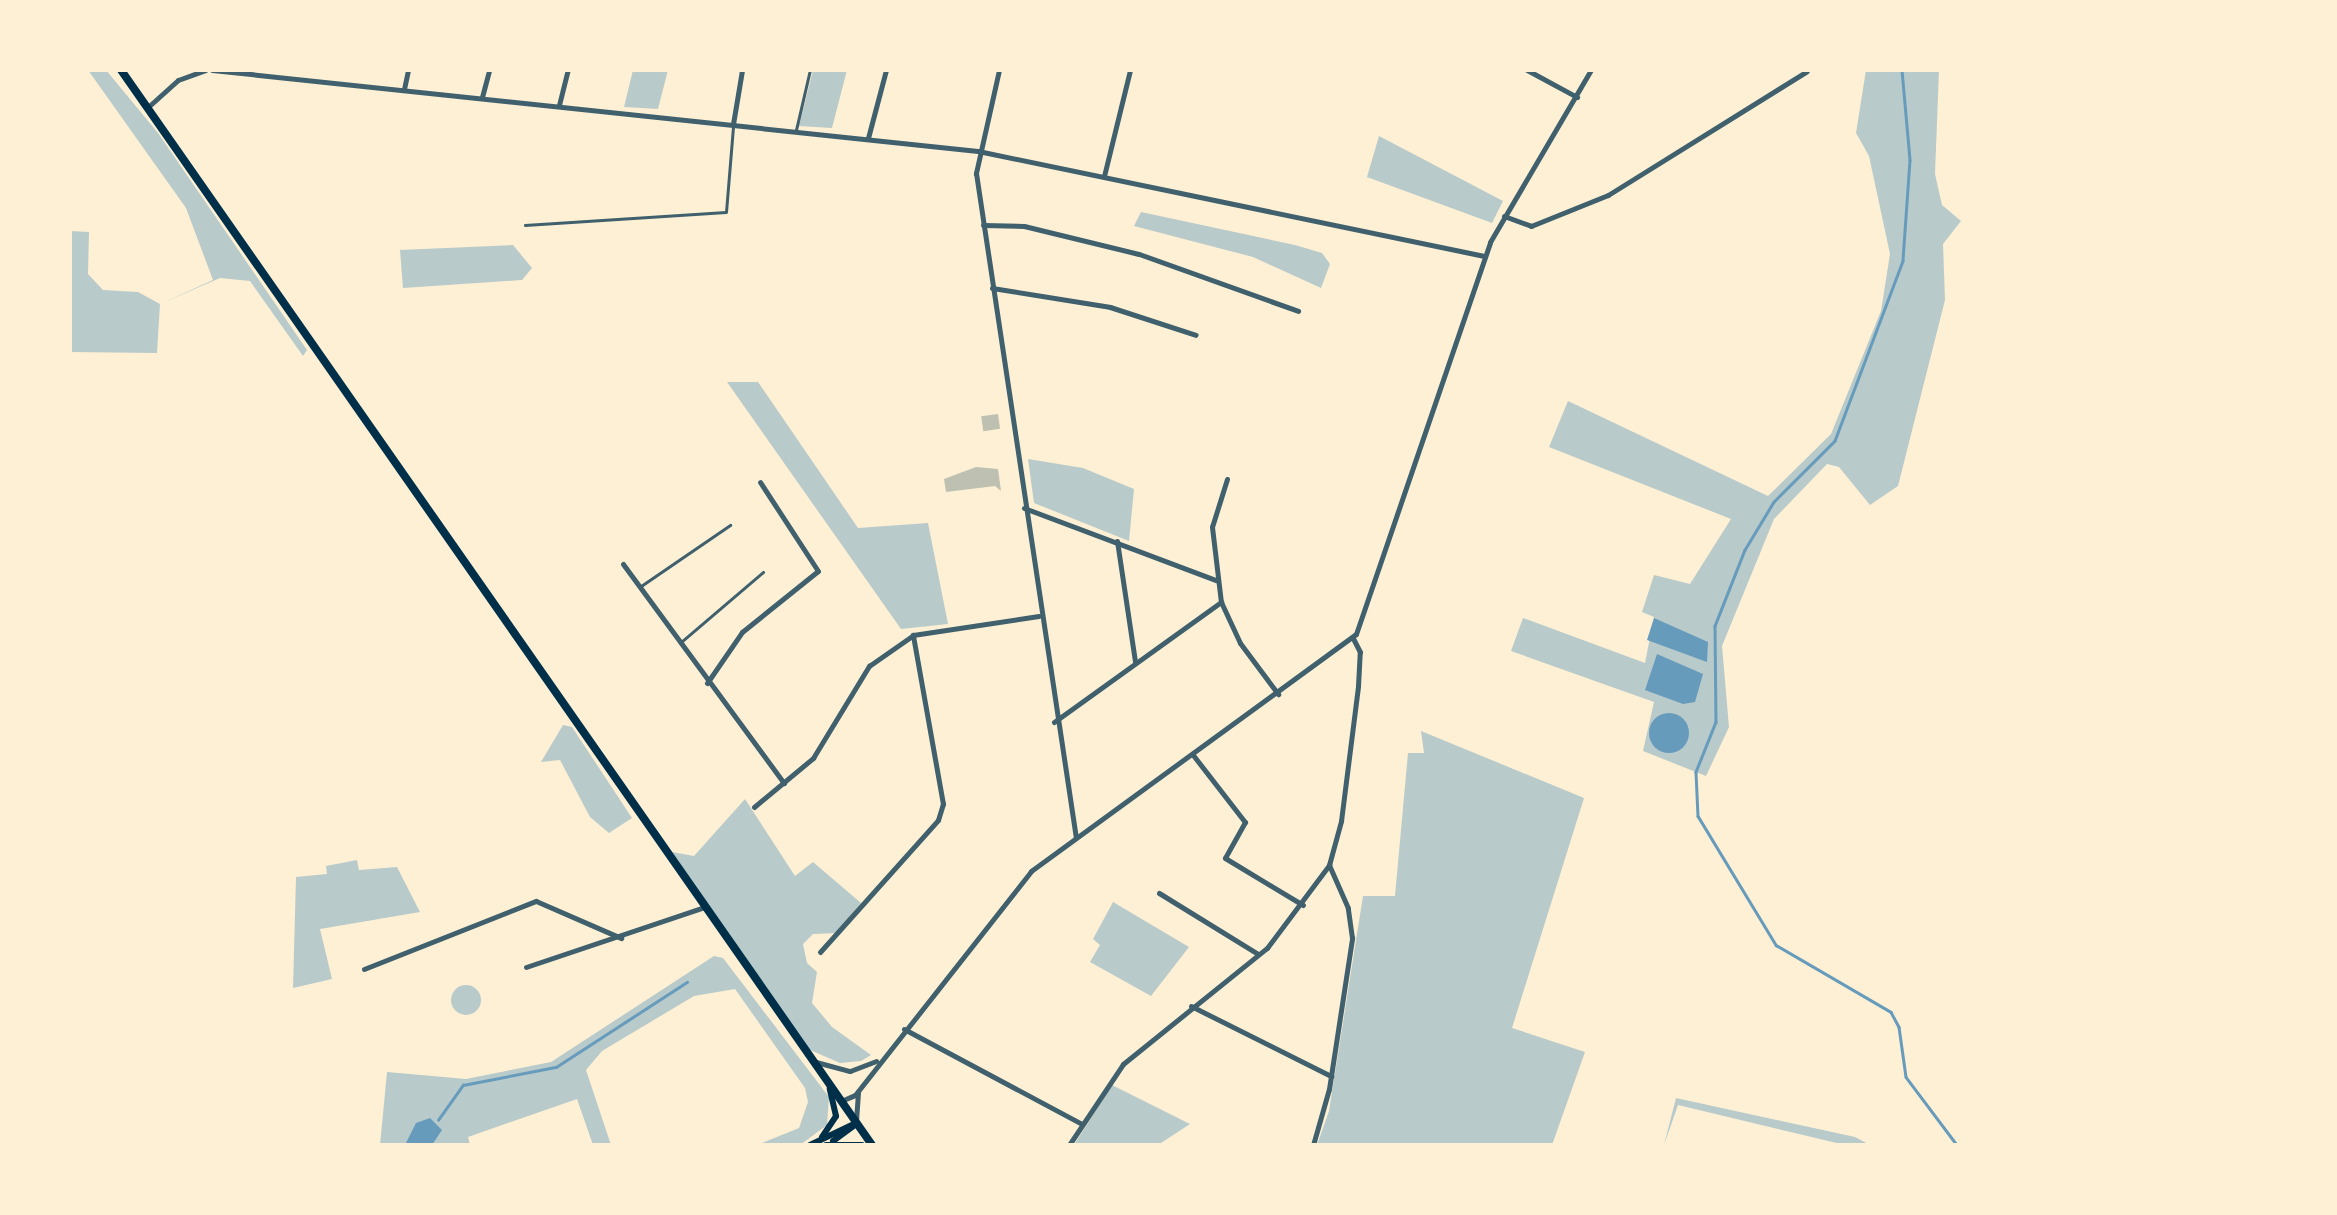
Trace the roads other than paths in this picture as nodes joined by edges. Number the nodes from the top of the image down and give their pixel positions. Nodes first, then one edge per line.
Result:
1 (122, 70) edge
2 (208, 70) edge
3 (408, 70) edge
4 (489, 70) edge
5 (568, 70) edge
6 (742, 70) edge
7 (810, 70) edge
8 (886, 70) edge
9 (999, 70) edge
10 (1130, 70) edge
11 (1528, 70) edge
12 (1591, 70) edge
13 (1807, 71) edge
14 (404, 89) junction
15 (482, 97) junction
16 (1577, 97) junction
17 (559, 105) junction
18 (148, 107) junction
19 (734, 124) junction
20 (796, 130) junction
21 (868, 138) junction
22 (978, 151) junction
23 (1104, 176) junction
24 (1503, 216) junction
25 (525, 225) dead end
26 (983, 225) junction
27 (1484, 256) junction
28 (992, 288) junction
29 (1298, 311) dead end
30 (1196, 335) dead end
31 (1227, 479) dead end
32 (760, 482) dead end
33 (1024, 508) junction
34 (730, 525) dead end
35 (1118, 542) junction
36 (624, 564) dead end
37 (763, 572) dead end
38 (1216, 580) junction
39 (640, 587) junction
40 (1221, 602) junction
41 (1039, 616) junction
42 (913, 636) junction
43 (1353, 638) junction
44 (680, 644) junction
45 (1135, 662) junction
46 (707, 682) junction
47 (1278, 694) junction
48 (1054, 722) junction
49 (1193, 754) junction
50 (784, 784) junction
51 (754, 807) dead end
52 (1076, 838) junction
53 (1329, 865) junction
54 (1158, 893) dead end
55 (1303, 905) junction
56 (704, 907) junction
57 (622, 938) junction
58 (820, 952) dead end
59 (1258, 955) junction
60 (526, 967) dead end
61 (364, 969) dead end
62 (1192, 1006) junction
63 (903, 1028) junction
64 (882, 1055) junction
65 (807, 1056) junction
66 (844, 1070) junction
67 (1331, 1076) junction
68 (829, 1085) junction
69 (859, 1090) junction
70 (838, 1099) junction
71 (856, 1123) junction
72 (1082, 1124) junction
73 (822, 1136) junction
74 (810, 1145) edge
75 (827, 1145) edge
76 (862, 1145) edge
77 (872, 1145) edge
78 (1069, 1145) edge
79 (1313, 1145) edge

1 - 18 main road
2 - 14 street
2 - 18 street
3 - 14 street
4 - 15 street
5 - 17 street
6 - 19 street
7 - 20 lane
8 - 21 street
9 - 22 street
10 - 23 street
11 - 16 street
12 - 16 street
13 - 24 street
14 - 15 street
15 - 17 street
16 - 24 street
17 - 19 street
18 - 56 main road
19 - 20 street
19 - 25 lane
20 - 21 street
21 - 22 street
22 - 23 street
22 - 26 street
23 - 27 street
24 - 27 street
26 - 28 street
26 - 29 street
27 - 43 street
28 - 30 street
28 - 33 street
31 - 38 street
32 - 46 street
33 - 35 street
33 - 41 street
34 - 39 lane
35 - 38 street
35 - 45 street
36 - 39 street
37 - 44 lane
38 - 40 street
39 - 44 street
40 - 45 street
40 - 47 street
41 - 42 street
41 - 48 street
42 - 50 street
42 - 58 street
43 - 47 street
43 - 53 street
44 - 46 street
45 - 48 street
46 - 50 street
47 - 49 street
48 - 52 street
49 - 52 street
49 - 55 street
50 - 51 street
52 - 63 street
53 - 55 street
53 - 67 street
54 - 59 street
55 - 59 street
56 - 57 street
56 - 65 main road
57 - 60 street
57 - 61 street
59 - 62 street
62 - 67 street
62 - 72 street
63 - 64 street
63 - 72 street
64 - 66 street
64 - 69 street
65 - 66 street
65 - 68 main road
66 - 68 street
67 - 79 street
68 - 70 main road
68 - 73 main road
69 - 70 street
69 - 71 street
70 - 71 main road
71 - 73 main road
71 - 75 main road
71 - 77 main road
72 - 78 street
73 - 74 main road
75 - 76 main road

